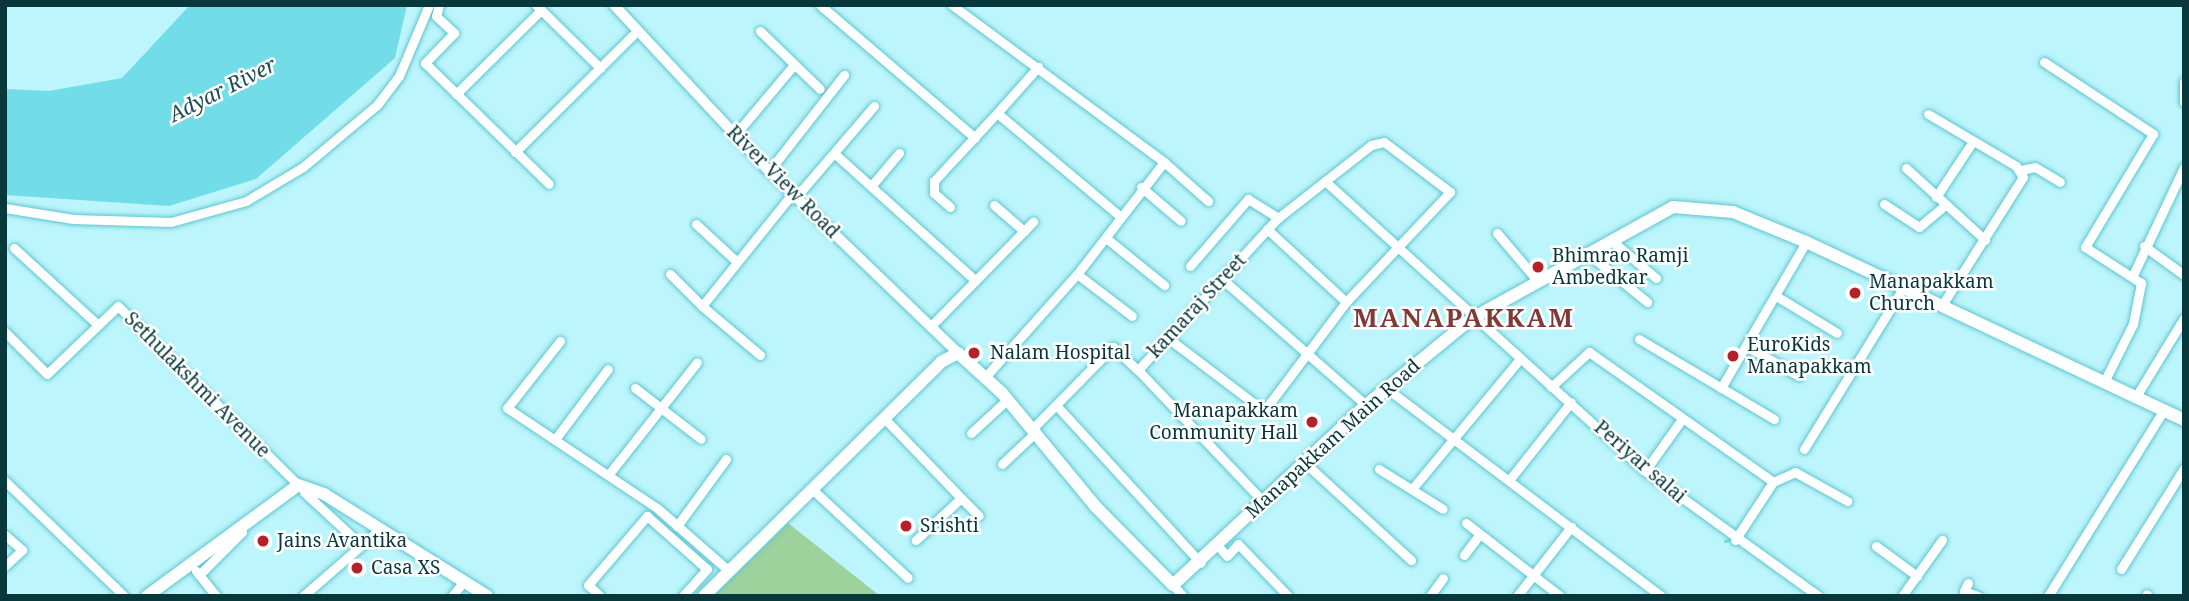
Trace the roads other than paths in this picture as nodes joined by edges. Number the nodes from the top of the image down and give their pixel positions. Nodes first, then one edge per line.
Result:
1 (429, 5) edge
2 (439, 5) edge
3 (614, 5) edge
4 (820, 5) edge
5 (952, 5) edge
6 (538, 8) edge
7 (638, 30) junction
8 (760, 32) dead end
9 (2044, 62) dead end
10 (793, 66) junction
11 (1038, 67) junction
12 (600, 68) junction
13 (844, 75) dead end
14 (2184, 82) edge
15 (820, 89) dead end
16 (456, 94) junction
17 (2184, 102) edge
18 (874, 106) dead end
19 (997, 113) junction
20 (1928, 114) dead end
21 (735, 135) junction
22 (975, 138) junction
23 (1973, 141) junction
24 (515, 152) junction
25 (899, 153) dead end
26 (835, 154) junction
27 (1164, 162) junction
28 (2184, 167) edge
29 (1906, 168) dead end
30 (2021, 170) junction
31 (769, 171) junction
32 (1325, 181) junction
33 (2060, 182) dead end
34 (549, 184) dead end
35 (872, 185) junction
36 (1141, 187) junction
37 (794, 196) junction
38 (1936, 197) junction
39 (1208, 201) dead end
40 (1884, 204) dead end
41 (994, 205) dead end
42 (1945, 205) junction
43 (950, 207) dead end
44 (5, 208) edge
45 (1121, 217) junction
46 (1278, 218) junction
47 (1181, 221) dead end
48 (1033, 222) dead end
49 (696, 224) dead end
50 (1267, 229) junction
51 (1024, 231) junction
52 (1497, 233) dead end
53 (1106, 238) junction
54 (1611, 240) junction
55 (1985, 240) junction
56 (1806, 242) junction
57 (2144, 246) junction
58 (1400, 247) junction
59 (14, 248) dead end
60 (1585, 251) junction
61 (737, 262) junction
62 (1189, 266) dead end
63 (670, 274) dead end
64 (1077, 274) junction
65 (2133, 275) junction
66 (2184, 275) edge
67 (1657, 278) dead end
68 (1222, 279) junction
69 (1536, 279) junction
70 (975, 280) junction
71 (1164, 285) dead end
72 (1905, 285) junction
73 (1776, 296) junction
74 (1346, 302) junction
75 (1647, 302) dead end
76 (1944, 302) junction
77 (702, 306) junction
78 (1132, 316) dead end
79 (1471, 318) junction
80 (2184, 318) edge
81 (99, 325) junction
82 (931, 326) junction
83 (5, 332) edge
84 (1837, 332) dead end
85 (1168, 338) junction
86 (1639, 339) dead end
87 (560, 341) dead end
88 (1746, 346) junction
89 (958, 353) junction
90 (760, 355) dead end
91 (1308, 356) junction
92 (1519, 360) junction
93 (697, 362) dead end
94 (608, 369) dead end
95 (1138, 370) junction
96 (986, 376) junction
97 (1799, 376) dead end
98 (2104, 382) junction
99 (1551, 387) junction
100 (635, 388) dead end
101 (1386, 388) junction
102 (1721, 388) junction
103 (2135, 398) junction
104 (1008, 399) junction
105 (1570, 402) junction
106 (1056, 405) junction
107 (1366, 405) junction
108 (661, 409) junction
109 (2163, 411) junction
110 (884, 418) junction
111 (1682, 419) junction
112 (1774, 419) dead end
113 (2184, 420) edge
114 (1035, 430) junction
115 (971, 433) dead end
116 (556, 438) junction
117 (701, 439) dead end
118 (1455, 439) junction
119 (1804, 449) dead end
120 (726, 459) dead end
121 (1306, 463) junction
122 (1002, 464) dead end
123 (2184, 468) edge
124 (1379, 469) dead end
125 (1645, 471) junction
126 (609, 474) junction
127 (1510, 479) junction
128 (5, 481) edge
129 (1773, 482) junction
130 (298, 485) junction
131 (1412, 489) junction
132 (813, 490) junction
133 (961, 498) junction
134 (1262, 500) junction
135 (1847, 501) dead end
136 (1443, 509) dead end
137 (979, 516) dead end
138 (1466, 523) dead end
139 (677, 526) junction
140 (1571, 527) junction
141 (382, 530) junction
142 (1480, 534) junction
143 (5, 535) edge
144 (916, 540) dead end
145 (1735, 540) junction
146 (1942, 540) dead end
147 (361, 545) junction
148 (1218, 546) junction
149 (1876, 546) dead end
150 (1464, 555) dead end
151 (1411, 560) dead end
152 (1201, 563) junction
153 (5, 566) edge
154 (2121, 569) dead end
155 (195, 570) junction
156 (729, 571) junction
157 (1532, 574) junction
158 (1917, 576) junction
159 (908, 578) dead end
160 (1443, 578) dead end
161 (464, 581) junction
162 (1968, 583) dead end
163 (1173, 585) junction
164 (1976, 595) edge
165 (124, 596) edge
166 (147, 596) edge
167 (216, 596) edge
168 (303, 596) edge
169 (309, 596) edge
170 (452, 596) edge
171 (487, 596) edge
172 (600, 596) edge
173 (683, 596) edge
174 (704, 596) edge
175 (1183, 596) edge
176 (1288, 596) edge
177 (1430, 596) edge
178 (1517, 596) edge
179 (1560, 596) edge
180 (1661, 596) edge
181 (1818, 596) edge
182 (1902, 596) edge
183 (2048, 596) edge

1 - 44 street
2 - 16 street
3 - 7 street, River View Road
4 - 22 street
5 - 11 street
6 - 12 street
6 - 16 street
7 - 12 street
7 - 21 street, River View Road
8 - 10 street
9 - 65 street
10 - 15 street
10 - 21 street
11 - 19 street
11 - 27 street
12 - 24 street
13 - 31 street
14 - 17 street
16 - 24 street
18 - 26 street
19 - 22 street
19 - 45 street
20 - 23 street
21 - 31 street, River View Road
22 - 43 street
23 - 30 street
23 - 38 street
24 - 34 street
25 - 35 street
26 - 35 street
26 - 37 street
27 - 36 street
27 - 39 street
28 - 57 street
29 - 38 street
30 - 33 street
30 - 55 street
31 - 37 street, River View Road
32 - 46 street, kamaraj Street
32 - 58 street, Periyar salai
32 - 58 street, kamaraj Street
35 - 70 street
36 - 45 street
36 - 47 street
37 - 61 street
37 - 82 street, River View Road
38 - 42 street
40 - 42 street
41 - 51 street
42 - 55 street
45 - 53 street
46 - 50 street, kamaraj Street
46 - 62 street
48 - 51 street
49 - 61 street
50 - 68 street, kamaraj Street
50 - 74 street
51 - 70 street
52 - 69 street
53 - 64 street
53 - 71 street
54 - 56 main road, Manapakkam Main Road
54 - 60 main road, Manapakkam Main Road
54 - 67 street
55 - 76 street
56 - 72 main road, Manapakkam Main Road
56 - 73 street
57 - 65 street
57 - 66 street
58 - 74 street
58 - 79 street, Periyar salai
59 - 81 street
60 - 69 main road, Manapakkam Main Road
60 - 75 street
61 - 77 street
63 - 77 street
64 - 78 street
64 - 96 street
65 - 98 street
68 - 85 street, kamaraj Street
68 - 91 street
69 - 79 main road, Manapakkam Main Road
70 - 82 street
72 - 76 main road, Manapakkam Main Road
72 - 119 street
73 - 84 street
73 - 88 street
74 - 91 street
76 - 98 main road, Manapakkam Main Road
77 - 90 street
79 - 92 street, Periyar salai
79 - 101 main road, Manapakkam Main Road
80 - 103 street
81 - 83 street, Sethulakshmi Avenue
81 - 130 street, Sethulakshmi Avenue
82 - 89 street, River View Road
85 - 91 street
85 - 95 street, kamaraj Street
86 - 102 street
87 - 116 street
88 - 97 street
88 - 102 street
89 - 96 main road
89 - 110 main road
91 - 107 street
92 - 99 street, Periyar salai
92 - 118 street
93 - 108 street
94 - 116 street
95 - 106 street, kamaraj Street
95 - 134 street
96 - 104 main road
98 - 103 main road, Manapakkam Main Road
99 - 105 street, Periyar salai
99 - 111 street
100 - 108 street
101 - 107 main road, Manapakkam Main Road
101 - 118 street
102 - 112 street
103 - 109 main road, Manapakkam Main Road
104 - 114 main road
104 - 115 street
105 - 125 street, Periyar salai
105 - 127 street
106 - 114 street, kamaraj Street
106 - 152 street
107 - 121 main road, Manapakkam Main Road
108 - 117 street
108 - 126 street
109 - 113 main road, Manapakkam Main Road
109 - 183 street
110 - 132 main road
110 - 133 street
111 - 125 street
111 - 129 street
114 - 122 street, kamaraj Street
114 - 163 main road
116 - 126 street
118 - 127 street
118 - 131 street
120 - 139 street
121 - 134 main road, Manapakkam Main Road
121 - 151 street
123 - 154 street
124 - 131 street
125 - 145 street, Periyar salai
126 - 139 street
127 - 140 street
128 - 165 street
129 - 135 street
129 - 145 street
130 - 141 main road
130 - 155 main road
131 - 136 street
132 - 156 main road
132 - 159 street
133 - 137 street
133 - 144 street
134 - 148 main road, Manapakkam Main Road
138 - 142 street
139 - 156 street
140 - 157 street
140 - 180 street
141 - 147 street
141 - 161 main road
141 - 169 street
142 - 150 street
142 - 157 street
143 - 153 street
145 - 181 street, Periyar salai
146 - 158 street
147 - 155 street
147 - 168 street
148 - 152 main road, Manapakkam Main Road
148 - 176 street
149 - 158 street
152 - 163 main road, Manapakkam Main Road
155 - 166 main road
155 - 167 street
156 - 174 main road
157 - 178 street
157 - 179 street
158 - 182 street
160 - 177 street
161 - 170 street
161 - 171 main road
162 - 164 street
163 - 175 street
172 - 173 street

